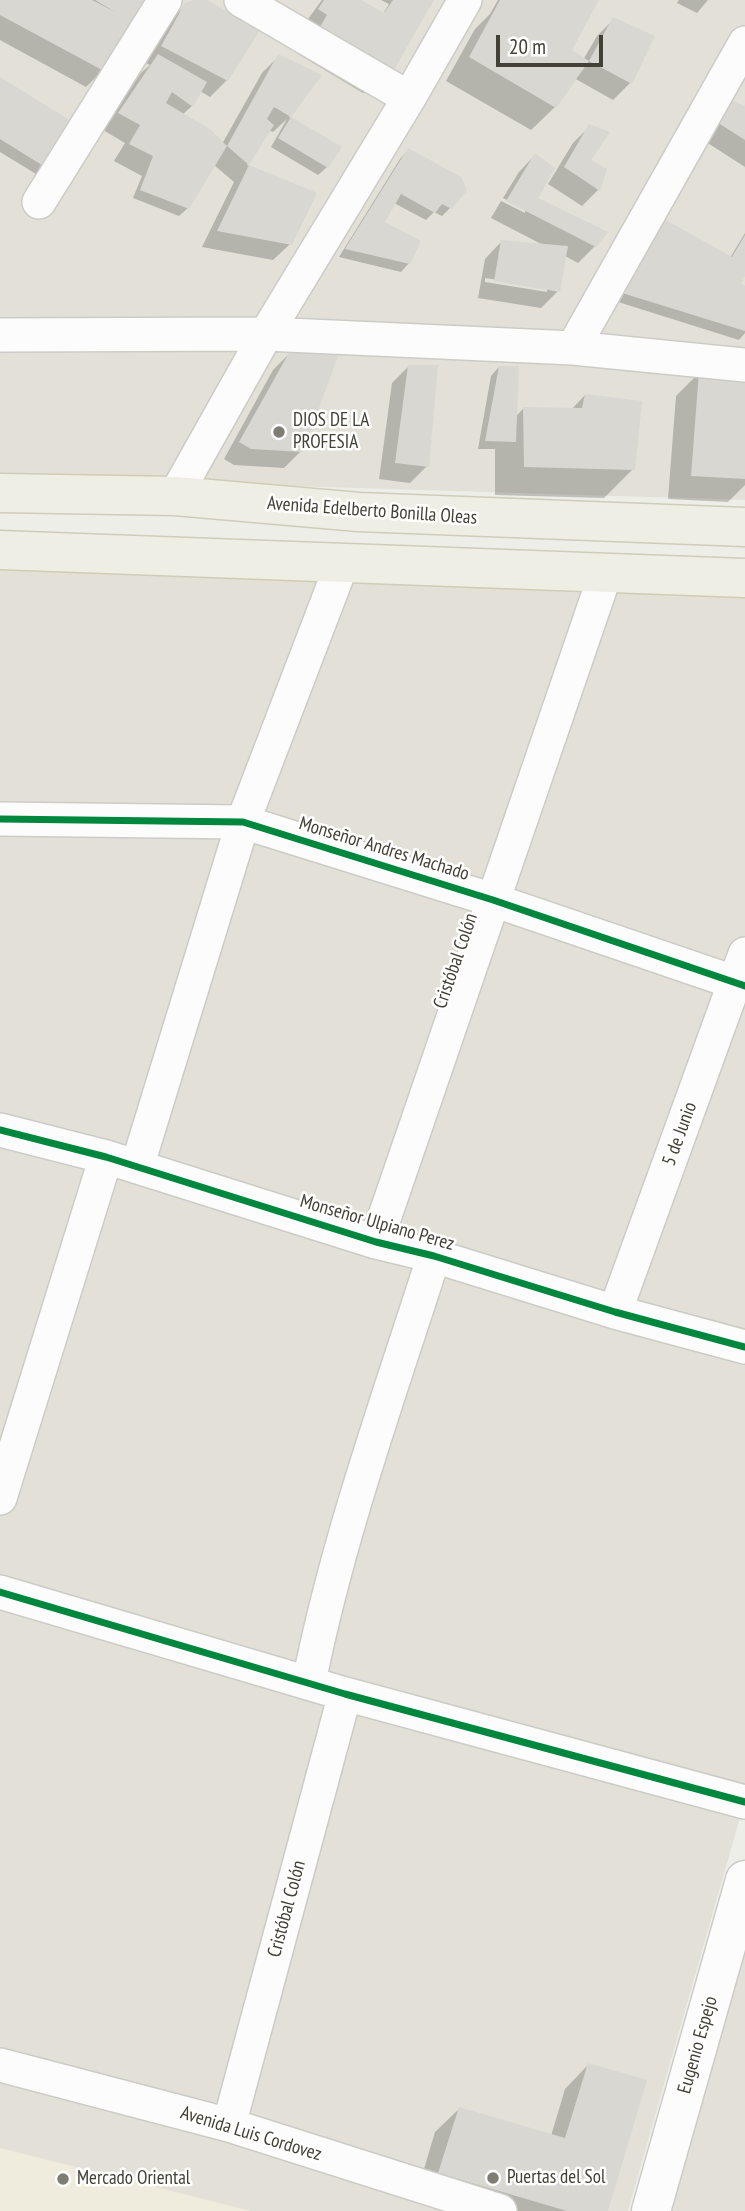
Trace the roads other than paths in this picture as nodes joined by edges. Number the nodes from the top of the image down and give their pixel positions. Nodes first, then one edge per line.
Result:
1 (165, 0) edge
2 (241, 0) edge
3 (465, 0) edge
4 (745, 43) edge
5 (409, 98) junction
6 (39, 202) dead end
7 (266, 334) junction
8 (0, 335) edge
9 (573, 348) junction
10 (745, 365) edge
11 (0, 493) edge
12 (175, 496) junction
13 (745, 527) edge
14 (0, 550) edge
15 (343, 561) junction
16 (606, 572) junction
17 (745, 578) edge
18 (0, 819) edge
19 (243, 822) junction
20 (494, 900) junction
21 (742, 975) edge
22 (0, 1130) edge
23 (106, 1157) junction
24 (137, 1167) junction
25 (376, 1242) junction
26 (434, 1256) junction
27 (615, 1312) junction
28 (745, 1347) edge
29 (0, 1498) edge
30 (0, 1592) edge
31 (309, 1682) junction
32 (345, 1694) junction
33 (745, 1802) edge
34 (745, 1880) edge
35 (0, 2065) edge
36 (229, 2125) junction
37 (500, 2211) edge
38 (651, 2211) edge

1 - 6 street
2 - 5 street
3 - 5 street
4 - 9 street
5 - 7 street
7 - 8 street
7 - 9 street
7 - 12 street
9 - 10 street
11 - 12 main road, Avenida Edelberto Bonilla Oleas
12 - 13 main road, Avenida Edelberto Bonilla Oleas
14 - 15 main road
15 - 16 main road
15 - 19 street
16 - 17 main road
16 - 20 street, Cristóbal Colón
18 - 19 street, Monseñor Andres Machado
19 - 20 street, Monseñor Andres Machado
19 - 24 street
20 - 21 street, Monseñor Andres Machado
20 - 25 street, Cristóbal Colón
21 - 27 street, 5 de Junio
22 - 23 street, Monseñor Ulpiano Perez
23 - 24 street, Monseñor Ulpiano Perez
23 - 29 street
24 - 25 street, Monseñor Ulpiano Perez
25 - 26 street, Monseñor Ulpiano Perez
26 - 27 street, Monseñor Ulpiano Perez
26 - 31 street
27 - 28 street, Monseñor Ulpiano Perez
30 - 31 street
31 - 32 street
32 - 33 street
32 - 36 street, Cristóbal Colón
34 - 38 street, Eugenio Espejo
35 - 36 street, Avenida Luis Cordovez
36 - 37 street, Avenida Luis Cordovez

